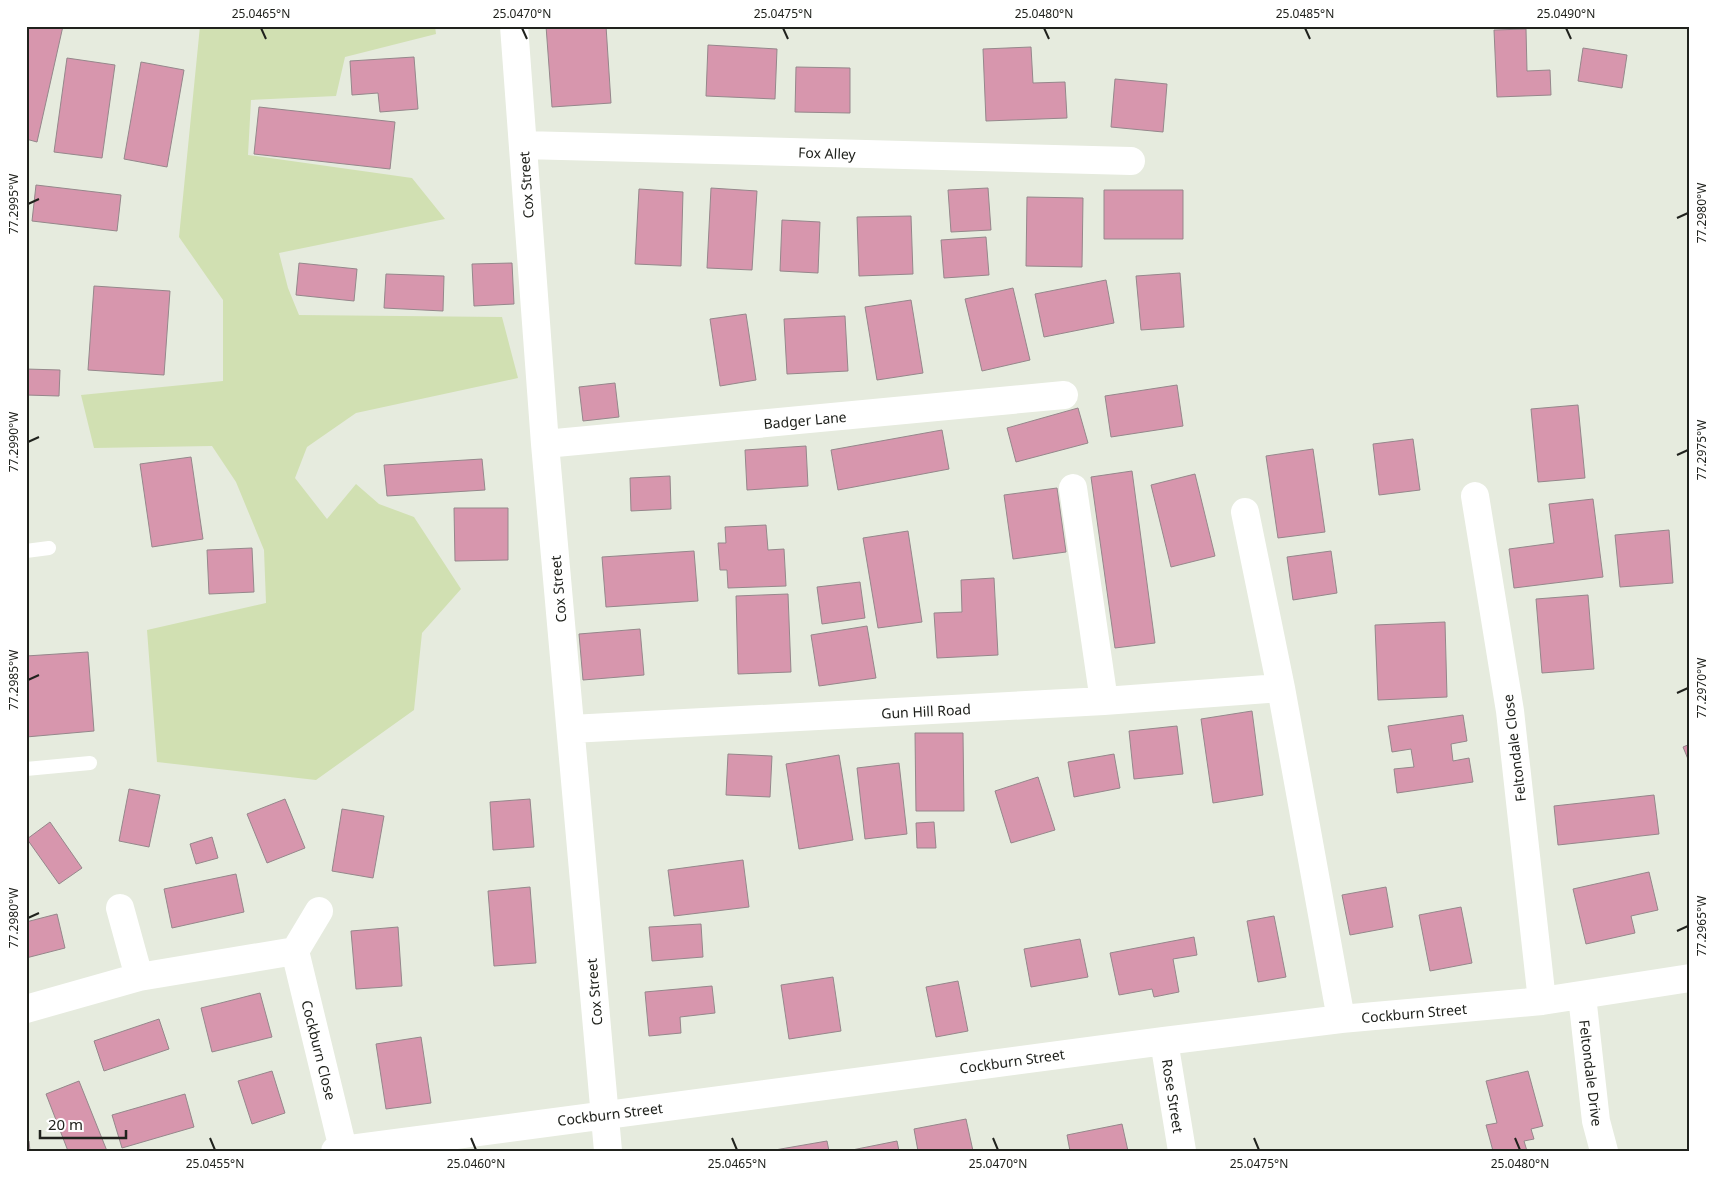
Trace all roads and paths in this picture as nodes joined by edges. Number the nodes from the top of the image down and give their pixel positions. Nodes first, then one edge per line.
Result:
1 (514, 26) edge
2 (523, 145) junction
3 (1131, 161) dead end
4 (1064, 395) dead end
5 (545, 444) junction
6 (1073, 488) dead end
7 (1475, 496) dead end
8 (1245, 512) dead end
9 (50, 548) dead end
10 (26, 551) edge
11 (1281, 688) junction
12 (1104, 702) junction
13 (571, 730) junction
14 (90, 763) dead end
15 (26, 769) edge
16 (120, 908) dead end
17 (319, 911) dead end
18 (295, 951) junction
19 (139, 977) junction
20 (1690, 978) edge
21 (1582, 996) junction
22 (1542, 1001) junction
23 (26, 1009) edge
24 (1341, 1020) junction
25 (1164, 1041) junction
26 (606, 1115) junction
27 (339, 1150) edge
28 (608, 1151) edge
29 (1182, 1151) edge
30 (1604, 1151) edge

1 - 2 street, Cox Street
2 - 3 street, Fox Alley
2 - 5 street, Cox Street
4 - 5 street, Badger Lane
5 - 13 street, Cox Street
6 - 12 street
7 - 22 street, Feltondale Close
8 - 11 street
9 - 10 lane
11 - 12 street, Gun Hill Road
11 - 24 street
12 - 13 street, Gun Hill Road
13 - 26 street, Cox Street
14 - 15 lane
16 - 19 street
17 - 18 street
18 - 19 street
18 - 27 street, Cockburn Close
19 - 23 street
20 - 21 street, Cockburn Street
21 - 22 street, Cockburn Street
21 - 30 street, Feltondale Drive
22 - 24 street, Cockburn Street
24 - 25 street, Cockburn Street
25 - 26 street, Cockburn Street
25 - 29 street, Rose Street
26 - 27 street, Cockburn Street
26 - 28 street, Cox Street

